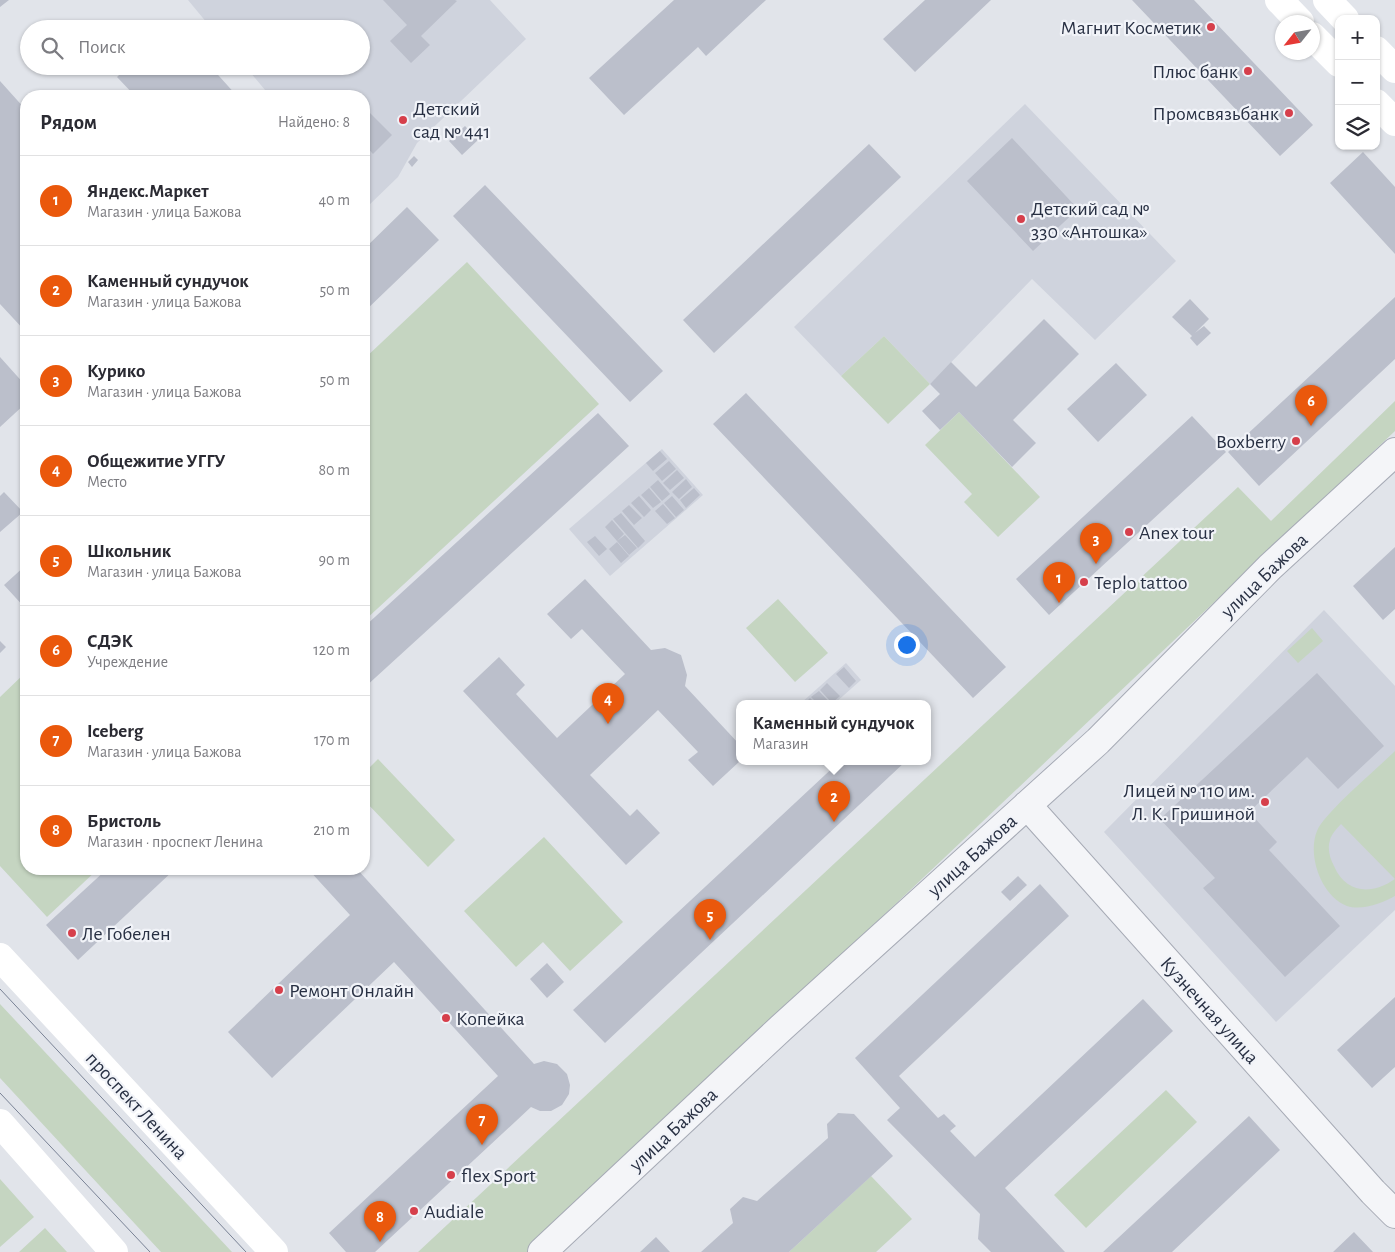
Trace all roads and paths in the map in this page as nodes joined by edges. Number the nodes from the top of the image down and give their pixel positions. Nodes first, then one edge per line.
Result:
1 (1279, 0) edge
2 (1327, 0) edge
3 (1293, 15) edge
4 (1341, 15) edge
5 (1320, 44) edge
6 (1380, 54) edge
7 (1336, 60) edge
8 (1395, 70) edge
9 (1378, 105) edge
10 (1395, 122) edge
11 (1395, 452) edge
12 (1027, 805) junction
13 (0, 958) edge
14 (0, 1123) edge
15 (1395, 1214) edge
16 (114, 1252) edge
17 (274, 1252) edge
18 (542, 1252) edge

1 - 3 main road
2 - 4 main road
5 - 7 main road
6 - 8 main road
9 - 10 main road
11 - 12 street, улица Бажова
12 - 15 street, Кузнечная улица
12 - 18 street, улица Бажова
13 - 17 main road, проспект Ленина
14 - 16 main road

